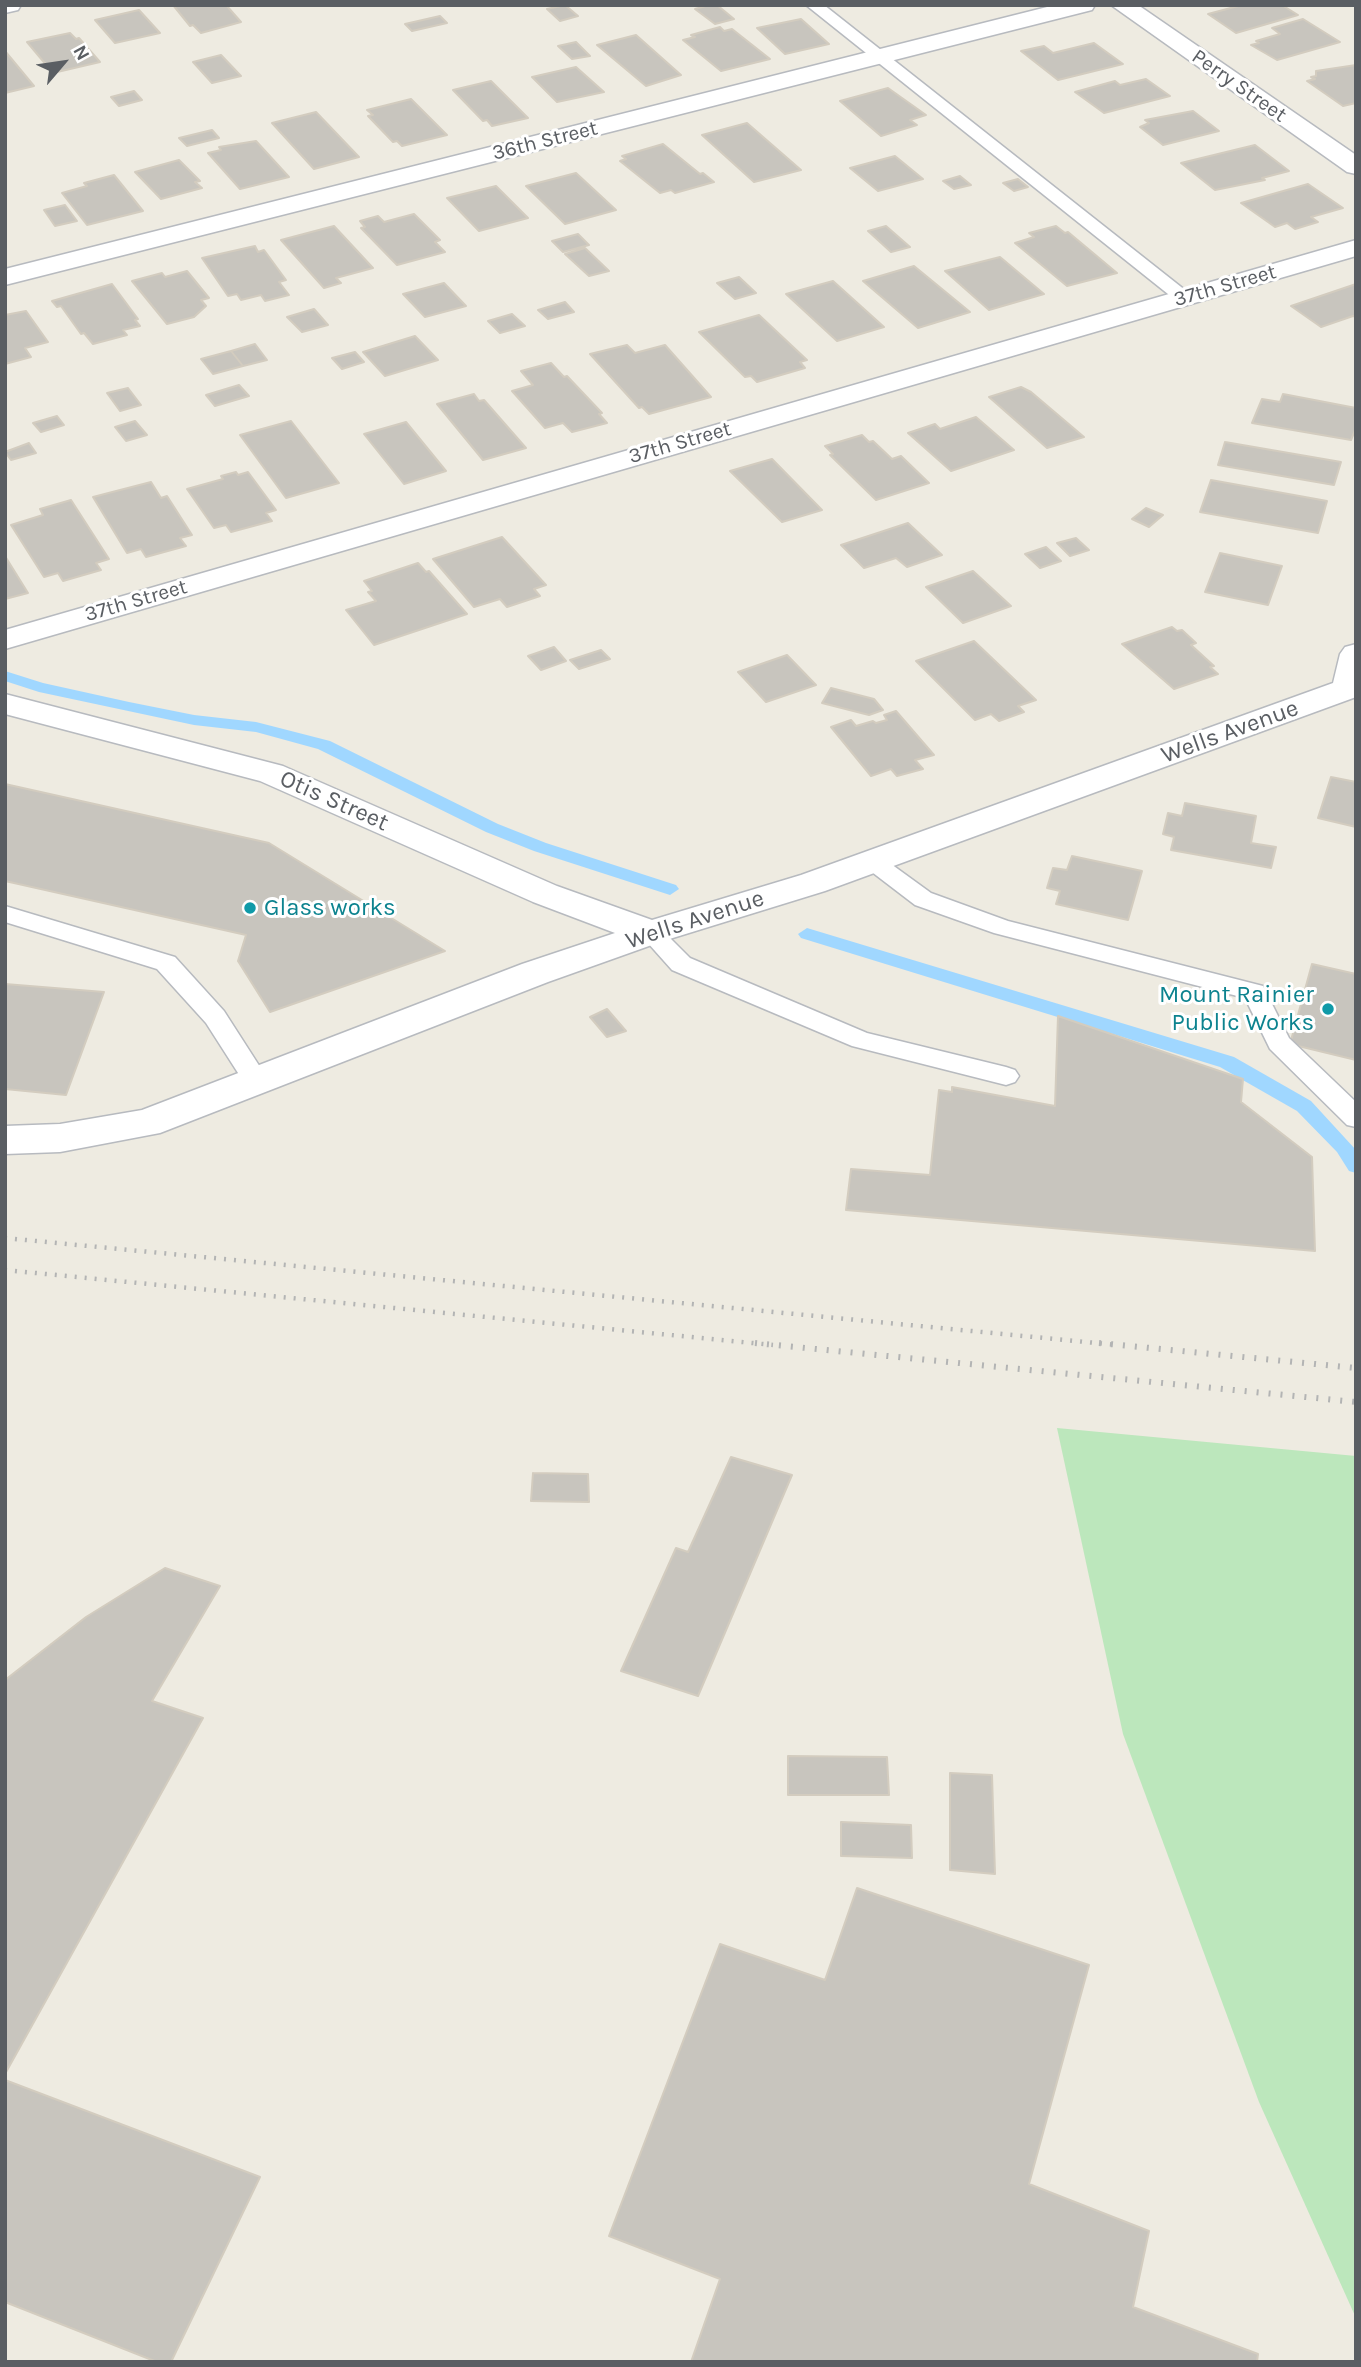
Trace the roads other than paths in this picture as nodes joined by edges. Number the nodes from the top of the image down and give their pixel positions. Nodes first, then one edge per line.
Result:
1 (814, 5) edge
2 (1084, 5) edge
3 (1122, 5) edge
4 (878, 57) junction
5 (1356, 167) edge
6 (1356, 248) edge
7 (5, 277) edge
8 (1184, 298) junction
9 (5, 640) edge
10 (1356, 654) edge
11 (5, 704) edge
12 (872, 862) junction
13 (5, 914) edge
14 (651, 933) junction
15 (1006, 1076) dead end
16 (256, 1081) junction
17 (1356, 1118) edge
18 (5, 1140) edge

1 - 4 lane
2 - 4 street, 36th Street
3 - 5 street, Perry Street
4 - 7 street, 36th Street
4 - 8 lane
6 - 8 street, 37th Street
8 - 9 street, 37th Street
10 - 12 street, Wells Avenue
11 - 14 street, Otis Street
12 - 14 street, Wells Avenue
12 - 17 lane
13 - 16 lane
14 - 15 lane
14 - 16 street, Wells Avenue
16 - 18 street, Wells Avenue

